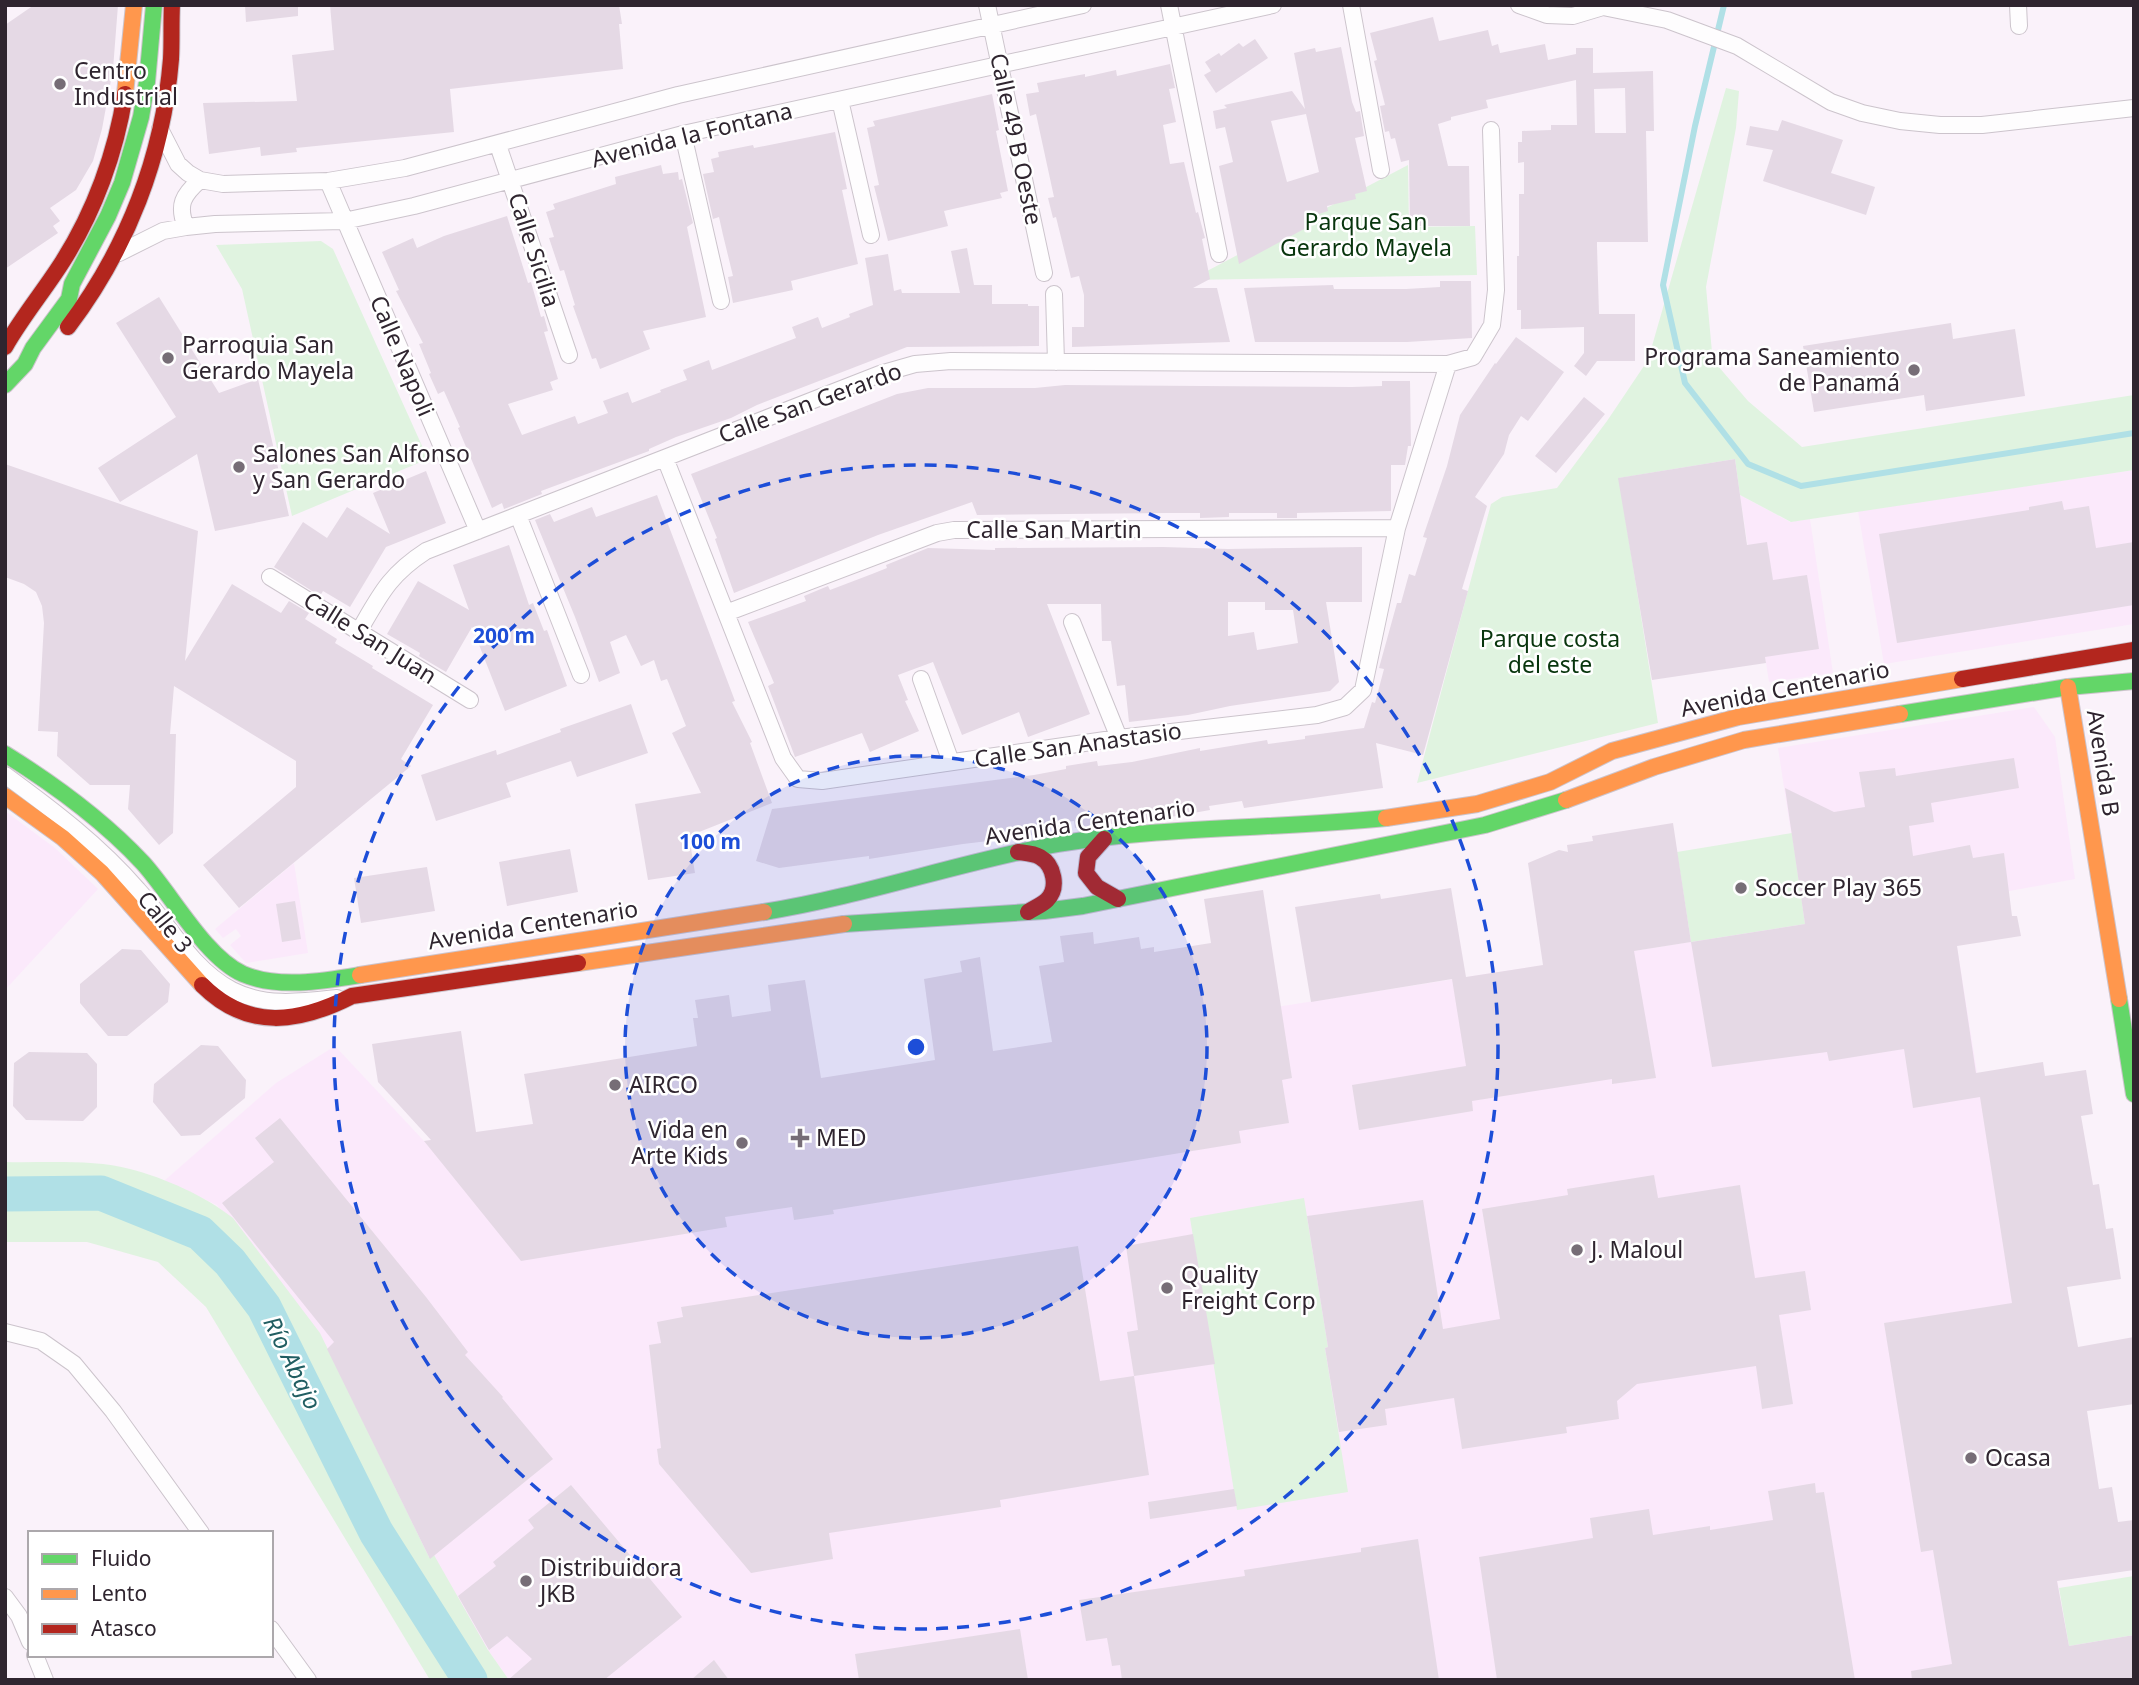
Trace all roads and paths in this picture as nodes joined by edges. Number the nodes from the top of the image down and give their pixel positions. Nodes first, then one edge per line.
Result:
1 (134, 5) edge
2 (154, 5) edge
3 (172, 5) edge
4 (987, 5) edge
5 (1083, 5) edge
6 (1169, 5) edge
7 (1273, 5) edge
8 (1351, 5) edge
9 (1519, 5) edge
10 (2018, 5) edge
11 (1602, 6) edge
12 (1642, 10) edge
13 (991, 24) junction
14 (1174, 26) junction
15 (2019, 26) dead end
16 (1000, 66) junction
17 (841, 100) junction
18 (2134, 108) edge
19 (159, 127) junction
20 (1491, 130) dead end
21 (683, 134) junction
22 (498, 145) junction
23 (1381, 170) dead end
24 (200, 180) junction
25 (328, 181) junction
26 (512, 181) junction
27 (344, 221) junction
28 (186, 227) junction
29 (871, 235) dead end
30 (1219, 254) dead end
31 (114, 256) junction
32 (1044, 273) dead end
33 (72, 284) junction
34 (1054, 295) dead end
35 (721, 301) dead end
36 (5, 349) edge
37 (569, 355) dead end
38 (1056, 362) junction
39 (25, 364) junction
40 (1448, 364) junction
41 (5, 385) edge
42 (664, 458) junction
43 (518, 515) junction
44 (1397, 528) junction
45 (478, 531) junction
46 (270, 577) dead end
47 (726, 613) junction
48 (1072, 622) dead end
49 (359, 631) junction
50 (2131, 650) edge
51 (2004, 671) junction
52 (581, 675) dead end
53 (921, 679) dead end
54 (2134, 681) edge
55 (2068, 687) junction
56 (470, 700) dead end
57 (1119, 738) junction
58 (5, 754) edge
59 (951, 762) junction
60 (5, 775) edge
61 (5, 796) edge
62 (1104, 839) junction
63 (1018, 852) junction
64 (1118, 899) junction
65 (1028, 912) junction
66 (352, 996) junction
67 (2134, 1094) edge
68 (5, 1332) edge
69 (200, 1531) edge
70 (5, 1597) edge
71 (273, 1632) edge
72 (28, 1637) edge
73 (36, 1657) edge
74 (45, 1680) edge
75 (308, 1680) edge

1 - 36 main road
2 - 33 main road
3 - 19 main road
4 - 13 street, Calle 49 B Oeste
5 - 13 street, Avenida la Fontana
6 - 14 street
7 - 14 street, Avenida la Fontana
8 - 23 street
9 - 11 street
10 - 15 street
11 - 12 street
12 - 18 street
13 - 16 street, Calle 49 B Oeste
13 - 22 street, Avenida la Fontana
14 - 16 street, Avenida la Fontana
14 - 30 street
16 - 17 street, Avenida la Fontana
16 - 32 street, Calle 49 B Oeste
17 - 21 street, Avenida la Fontana
17 - 29 street
19 - 24 street
19 - 31 main road
20 - 40 street
21 - 26 street, Avenida la Fontana
21 - 35 street
22 - 25 street, Avenida la Fontana
22 - 26 street, Calle Sicilia
24 - 25 street, Avenida la Fontana
24 - 28 street
25 - 27 street, Calle Napoli
26 - 27 street, Avenida la Fontana
26 - 37 street, Calle Sicilia
27 - 28 street, Avenida la Fontana
27 - 45 street, Calle Napoli
28 - 31 street, Avenida la Fontana
31 - 39 main road
33 - 36 main road
33 - 39 main road
34 - 38 street
38 - 40 street, Calle San Gerardo
38 - 42 street, Calle San Gerardo
39 - 41 main road
40 - 44 street, Calle San Anastasio
42 - 43 street, Calle San Gerardo
42 - 47 street, Calle San Anastasio
43 - 45 street, Calle San Gerardo
43 - 52 street
44 - 47 street, Calle San Martin
44 - 57 street, Calle San Anastasio
45 - 49 street, Calle San Gerardo
46 - 49 street, Calle San Juan
47 - 59 street, Calle San Anastasio
48 - 57 street
49 - 56 street, Calle San Juan
50 - 51 main road, Avenida Centenario
50 - 55 main road
51 - 55 main road
51 - 62 main road, Avenida Centenario
53 - 59 street
54 - 55 main road, Avenida Centenario
55 - 64 main road, Avenida Centenario
55 - 67 main road, Avenida B
57 - 59 street, Calle San Anastasio
58 - 63 main road, Avenida Centenario
60 - 66 street, Calle 3
61 - 66 main road, Avenida Centenario
62 - 63 main road, Avenida Centenario
62 - 64 main road
63 - 65 main road
64 - 65 main road, Avenida Centenario
65 - 66 main road, Avenida Centenario
68 - 69 street
70 - 72 street
71 - 75 street
73 - 74 street

